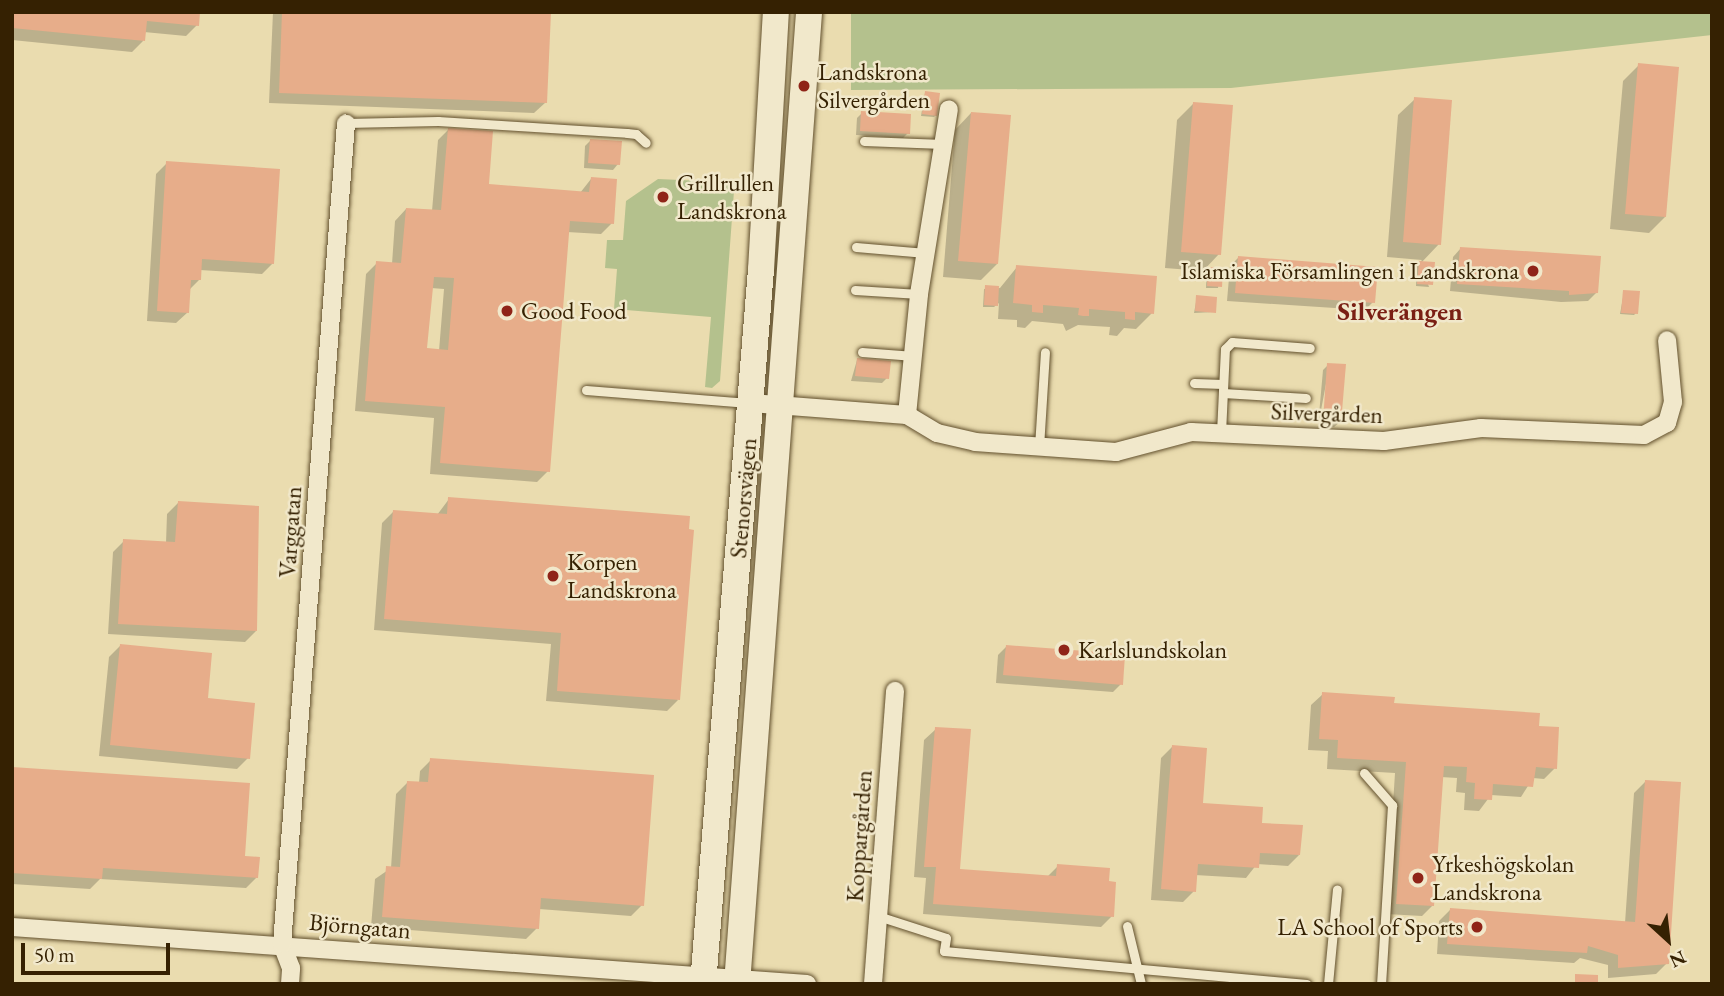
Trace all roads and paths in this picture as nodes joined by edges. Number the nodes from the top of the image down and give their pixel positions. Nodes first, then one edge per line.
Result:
1 (776, 12) edge
2 (809, 12) edge
3 (949, 109) dead end
4 (346, 123) joint
5 (864, 141) dead end
6 (646, 144) dead end
7 (943, 144) junction
8 (856, 247) dead end
9 (926, 253) junction
10 (855, 290) dead end
11 (919, 294) junction
12 (1667, 340) dead end
13 (1310, 348) dead end
14 (862, 352) dead end
15 (1045, 352) dead end
16 (914, 356) junction
17 (1194, 383) dead end
18 (1223, 388) junction
19 (586, 390) dead end
20 (1306, 398) dead end
21 (751, 403) junction
22 (781, 405) junction
23 (906, 415) junction
24 (1221, 433) junction
25 (1039, 447) junction
26 (895, 691) dead end
27 (1364, 773) dead end
28 (1337, 890) dead end
29 (878, 916) junction
30 (1127, 926) dead end
31 (12, 927) edge
32 (282, 944) junction
33 (1141, 969) junction
34 (703, 980) edge
35 (737, 981) edge
36 (290, 984) edge
37 (807, 984) edge
38 (873, 984) edge
39 (1141, 984) edge
40 (1307, 984) edge
41 (1328, 984) edge
42 (1381, 984) edge

1 - 21 street, Stenorsvägen
2 - 22 street, Stenorsvägen
3 - 7 street
4 - 6 lane
4 - 32 street, Varggatan
5 - 7 lane
7 - 9 street
8 - 9 lane
9 - 11 street
10 - 11 lane
11 - 16 street
12 - 24 street, Silvergården
13 - 18 lane
14 - 16 lane
15 - 25 lane
16 - 23 street
17 - 18 lane
18 - 20 lane
18 - 24 lane
19 - 21 lane
21 - 22 street, Silvergården
21 - 34 street, Stenorsvägen
22 - 23 street, Silvergården
22 - 35 street, Stenorsvägen
23 - 25 street, Silvergården
24 - 25 street, Silvergården
26 - 29 street, Koppargården
27 - 42 lane
28 - 41 lane
29 - 33 lane
29 - 38 street, Koppargården
30 - 33 lane
31 - 32 street, Björngatan
32 - 34 street, Björngatan
32 - 36 street, Varggatan
33 - 39 lane
33 - 40 lane
34 - 35 street, Björngatan
35 - 37 street, Björngatan

